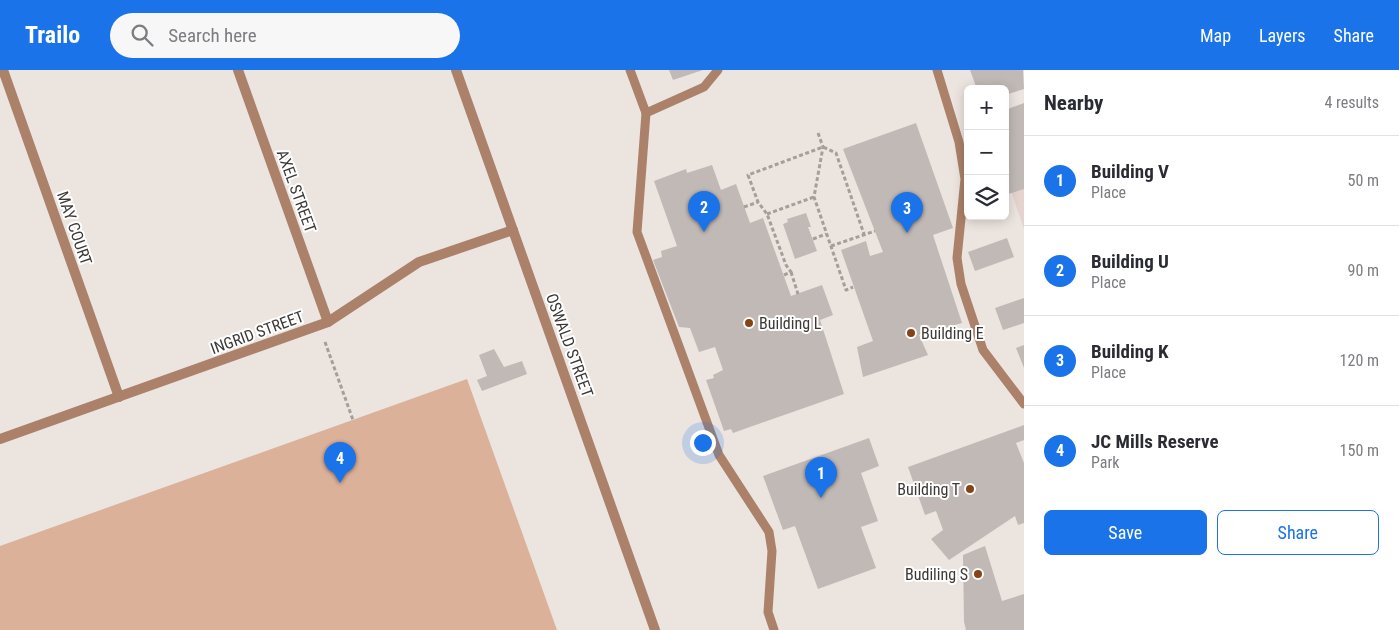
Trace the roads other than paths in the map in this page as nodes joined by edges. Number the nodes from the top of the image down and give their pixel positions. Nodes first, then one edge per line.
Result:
1 (3, 70) edge
2 (238, 70) edge
3 (456, 70) edge
4 (630, 70) edge
5 (718, 70) edge
6 (937, 70) edge
7 (646, 113) junction
8 (513, 230) junction
9 (328, 322) junction
10 (119, 397) junction
11 (1024, 404) edge
12 (0, 439) edge
13 (655, 630) edge
14 (774, 630) edge

1 - 10 street, MAY COURT
2 - 9 street, AXEL STREET
3 - 8 street, OSWALD STREET
4 - 7 lane
5 - 7 lane
6 - 11 lane
7 - 14 lane
8 - 9 street, INGRID STREET
8 - 13 street, OSWALD STREET
9 - 10 street, INGRID STREET
10 - 12 street, INGRID STREET

